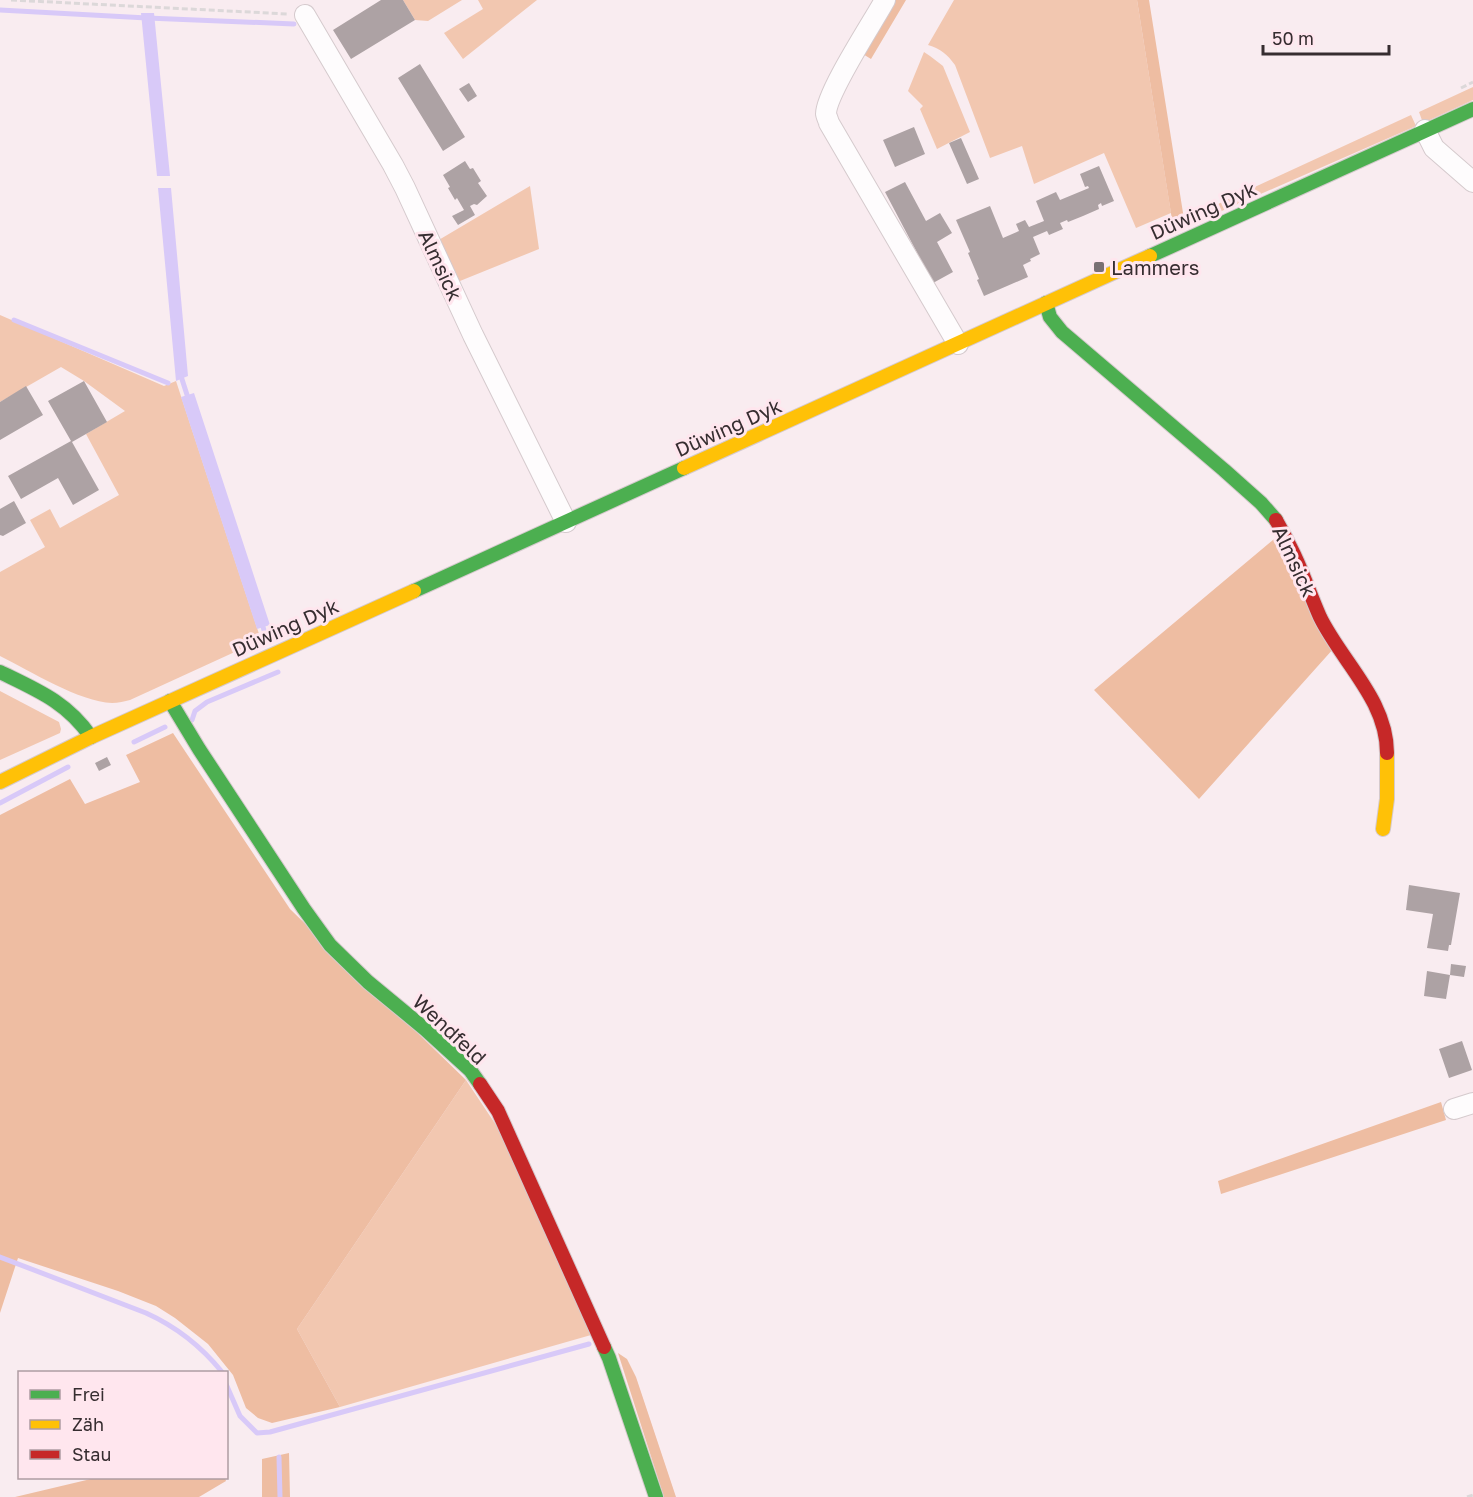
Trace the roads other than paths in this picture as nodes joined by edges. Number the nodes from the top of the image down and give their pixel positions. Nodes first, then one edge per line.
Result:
1 (885, 0) edge
2 (305, 15) road end
3 (1473, 109) edge
4 (1425, 130) junction
5 (1473, 182) edge
6 (1046, 303) junction
7 (958, 344) junction
8 (566, 522) junction
9 (0, 672) edge
10 (170, 701) junction
11 (91, 737) junction
12 (0, 782) edge
13 (1383, 829) dead end
14 (656, 1497) edge

1 - 7 street
2 - 8 street, Almsick
3 - 4 street, Düwing Dyk
4 - 5 street
4 - 6 street, Düwing Dyk
6 - 7 street, Düwing Dyk
6 - 13 street, Almsick
7 - 8 street, Düwing Dyk
8 - 10 street, Düwing Dyk
9 - 11 street
10 - 11 street, Düwing Dyk
10 - 14 street, Wendfeld
11 - 12 street, Düwing Dyk

